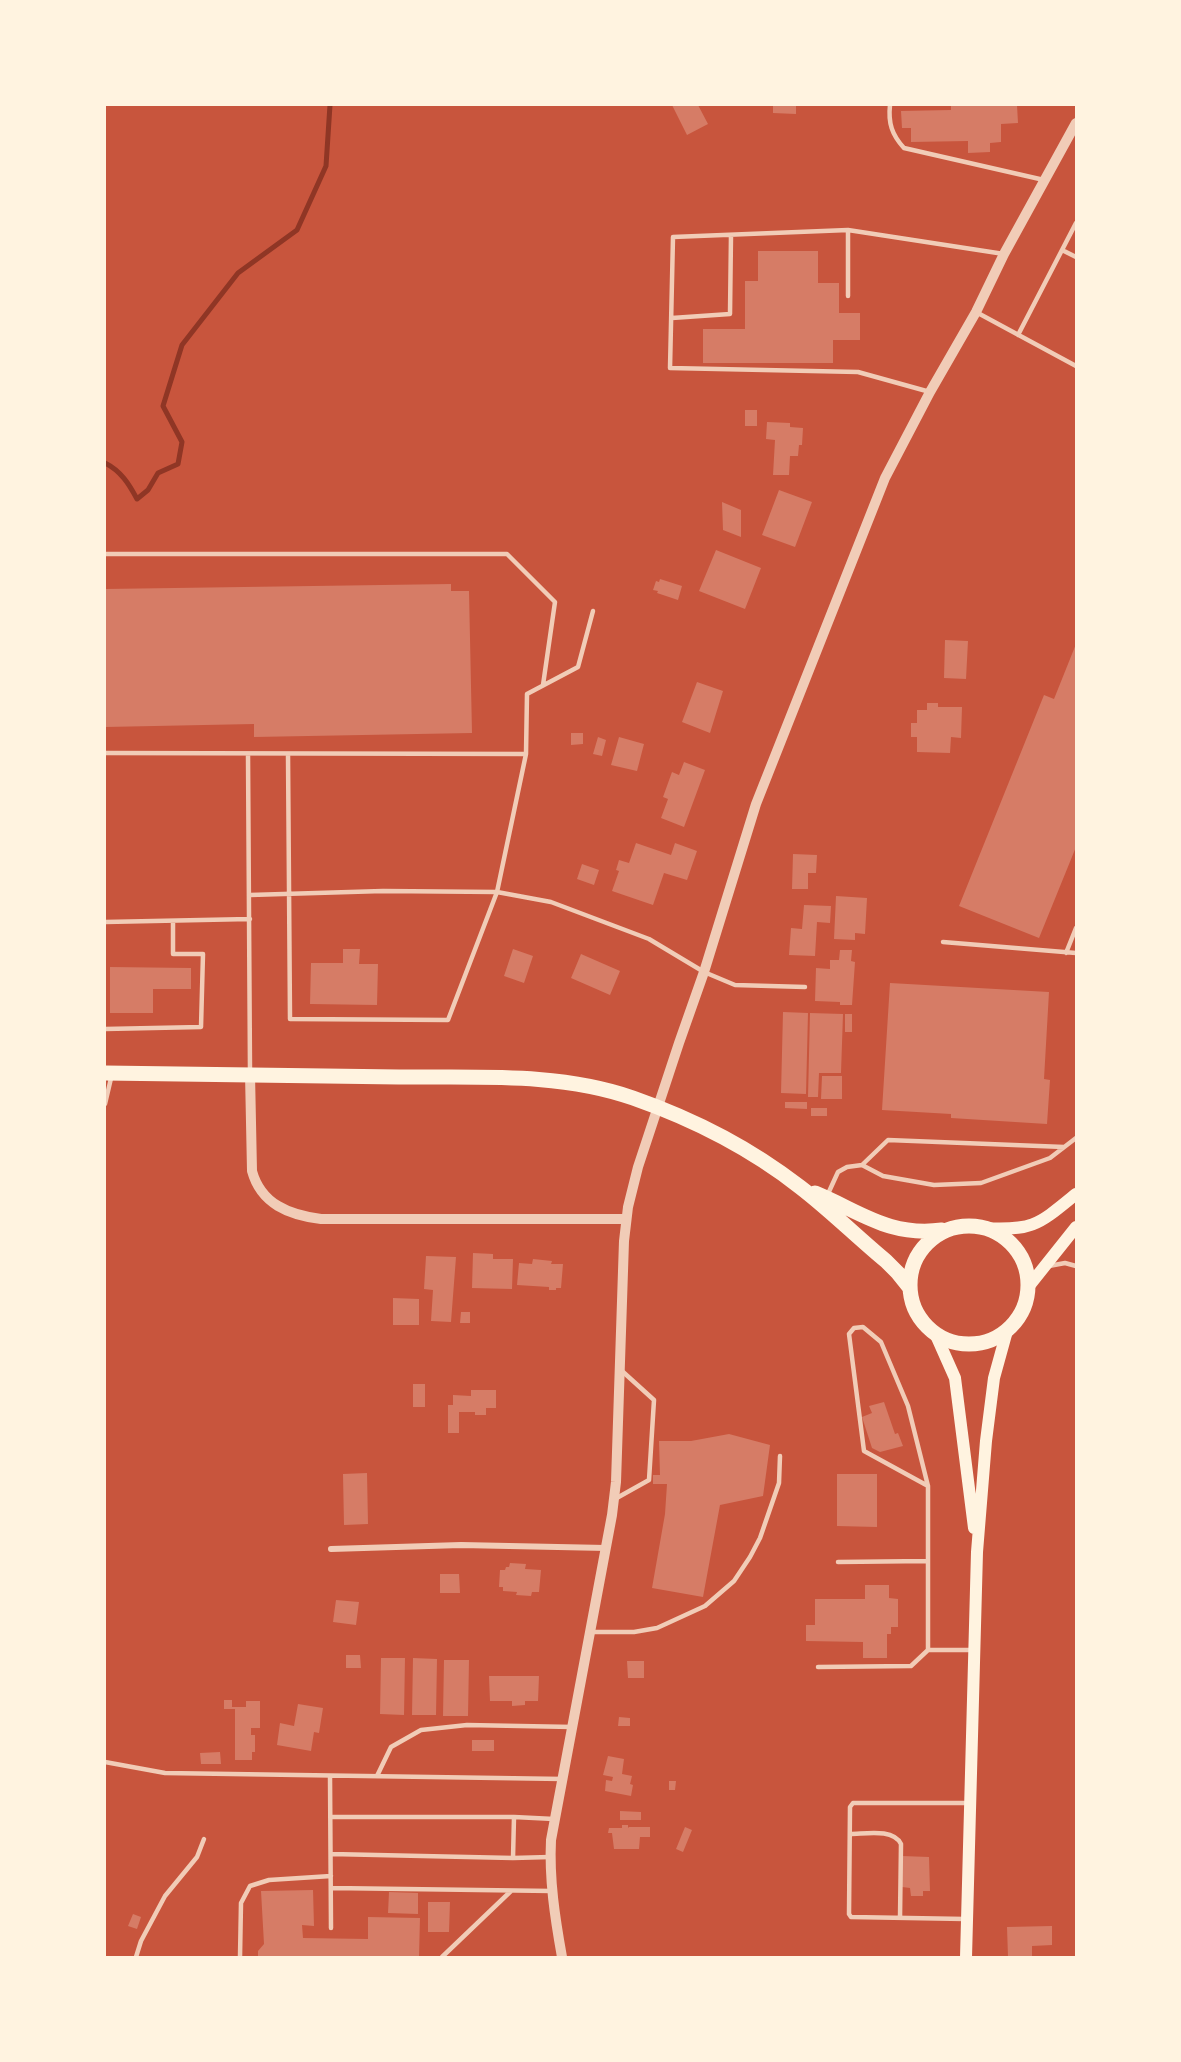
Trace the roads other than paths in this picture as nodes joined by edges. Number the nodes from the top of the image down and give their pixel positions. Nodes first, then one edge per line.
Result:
1 (890, 105) edge
2 (1076, 123) edge
3 (1044, 180) junction
4 (1076, 223) edge
5 (848, 230) junction
6 (731, 235) junction
7 (1062, 250) junction
8 (1004, 254) junction
9 (1076, 257) edge
10 (848, 296) dead end
11 (976, 312) junction
12 (672, 318) junction
13 (1018, 335) junction
14 (1076, 366) edge
15 (930, 392) junction
16 (105, 554) edge
17 (593, 611) dead end
18 (543, 685) junction
19 (105, 753) edge
20 (248, 754) junction
21 (288, 754) junction
22 (526, 754) junction
23 (497, 892) junction
24 (290, 893) junction
25 (250, 895) junction
26 (250, 919) junction
27 (173, 921) junction
28 (105, 922) edge
29 (1076, 928) edge
30 (943, 942) dead end
31 (1066, 952) junction
32 (1076, 953) edge
33 (704, 972) junction
34 (805, 987) dead end
35 (105, 1029) edge
36 (109, 1073) edge
37 (250, 1074) junction
38 (105, 1104) edge
39 (1076, 1138) edge
40 (1064, 1147) junction
41 (862, 1165) junction
42 (801, 1188) junction
43 (1076, 1194) edge
44 (826, 1198) junction
45 (625, 1220) junction
46 (1076, 1227) edge
47 (955, 1228) junction
48 (983, 1228) junction
49 (1076, 1266) edge
50 (1043, 1267) junction
51 (1029, 1286) junction
52 (910, 1288) junction
53 (1007, 1331) junction
54 (935, 1333) junction
55 (620, 1369) junction
56 (780, 1456) dead end
57 (928, 1486) junction
58 (614, 1500) junction
59 (607, 1548) junction
60 (331, 1549) dead end
61 (977, 1552) junction
62 (928, 1561) junction
63 (838, 1562) dead end
64 (591, 1632) junction
65 (928, 1650) junction
66 (975, 1650) junction
67 (818, 1667) dead end
68 (573, 1727) junction
69 (105, 1762) edge
70 (330, 1776) junction
71 (377, 1776) junction
72 (563, 1779) junction
73 (971, 1803) junction
74 (331, 1817) junction
75 (514, 1817) junction
76 (555, 1819) junction
77 (850, 1834) junction
78 (204, 1839) dead end
79 (331, 1854) junction
80 (550, 1857) junction
81 (513, 1858) junction
82 (331, 1876) junction
83 (331, 1888) junction
84 (552, 1891) junction
85 (511, 1892) junction
86 (900, 1918) junction
87 (968, 1919) junction
88 (331, 1928) dead end
89 (136, 1957) edge
90 (240, 1957) edge
91 (442, 1957) edge
92 (562, 1957) edge
93 (966, 1957) edge

1 - 3 lane
2 - 3 street
3 - 8 street
4 - 7 lane
5 - 6 lane
5 - 8 lane
5 - 10 lane
6 - 12 lane
6 - 12 lane
7 - 9 lane
7 - 13 lane
8 - 11 street
11 - 13 lane
11 - 15 street
12 - 15 lane
13 - 14 lane
15 - 33 street
16 - 18 lane
17 - 18 lane
18 - 22 lane
19 - 20 lane
20 - 21 lane
20 - 25 lane
21 - 22 lane
21 - 24 lane
22 - 23 lane
23 - 24 lane
23 - 24 lane
23 - 33 lane
24 - 25 lane
25 - 26 lane
26 - 27 lane
26 - 37 lane
27 - 28 lane
27 - 35 lane
29 - 31 lane
30 - 31 lane
31 - 32 lane
33 - 34 lane
33 - 45 street
36 - 37 main road
36 - 38 lane
37 - 42 main road
37 - 45 street
39 - 40 lane
40 - 41 lane
40 - 41 lane
41 - 44 lane
42 - 44 main road
42 - 52 main road
43 - 48 main road
44 - 47 main road
45 - 55 street
46 - 50 main road
47 - 48 main road
47 - 52 main road
48 - 51 main road
49 - 50 lane
50 - 51 main road
51 - 53 main road
52 - 54 main road
53 - 54 main road
53 - 61 main road
54 - 61 main road
55 - 58 street
55 - 58 lane
56 - 64 lane
57 - 57 lane
57 - 62 lane
58 - 59 street
59 - 60 street
59 - 64 street
61 - 66 main road
62 - 63 lane
62 - 65 lane
64 - 68 street
65 - 66 lane
65 - 67 lane
66 - 73 main road
68 - 71 lane
68 - 72 street
69 - 70 lane
70 - 71 lane
70 - 74 lane
71 - 72 lane
72 - 76 street
73 - 77 lane
73 - 87 main road
74 - 75 lane
74 - 79 lane
75 - 76 lane
75 - 81 lane
76 - 80 street
77 - 86 lane
77 - 86 lane
78 - 89 lane
79 - 81 lane
79 - 82 lane
80 - 81 lane
80 - 84 street
82 - 83 lane
82 - 90 lane
83 - 85 lane
83 - 88 lane
84 - 85 lane
84 - 92 street
85 - 91 lane
86 - 87 lane
87 - 93 main road

